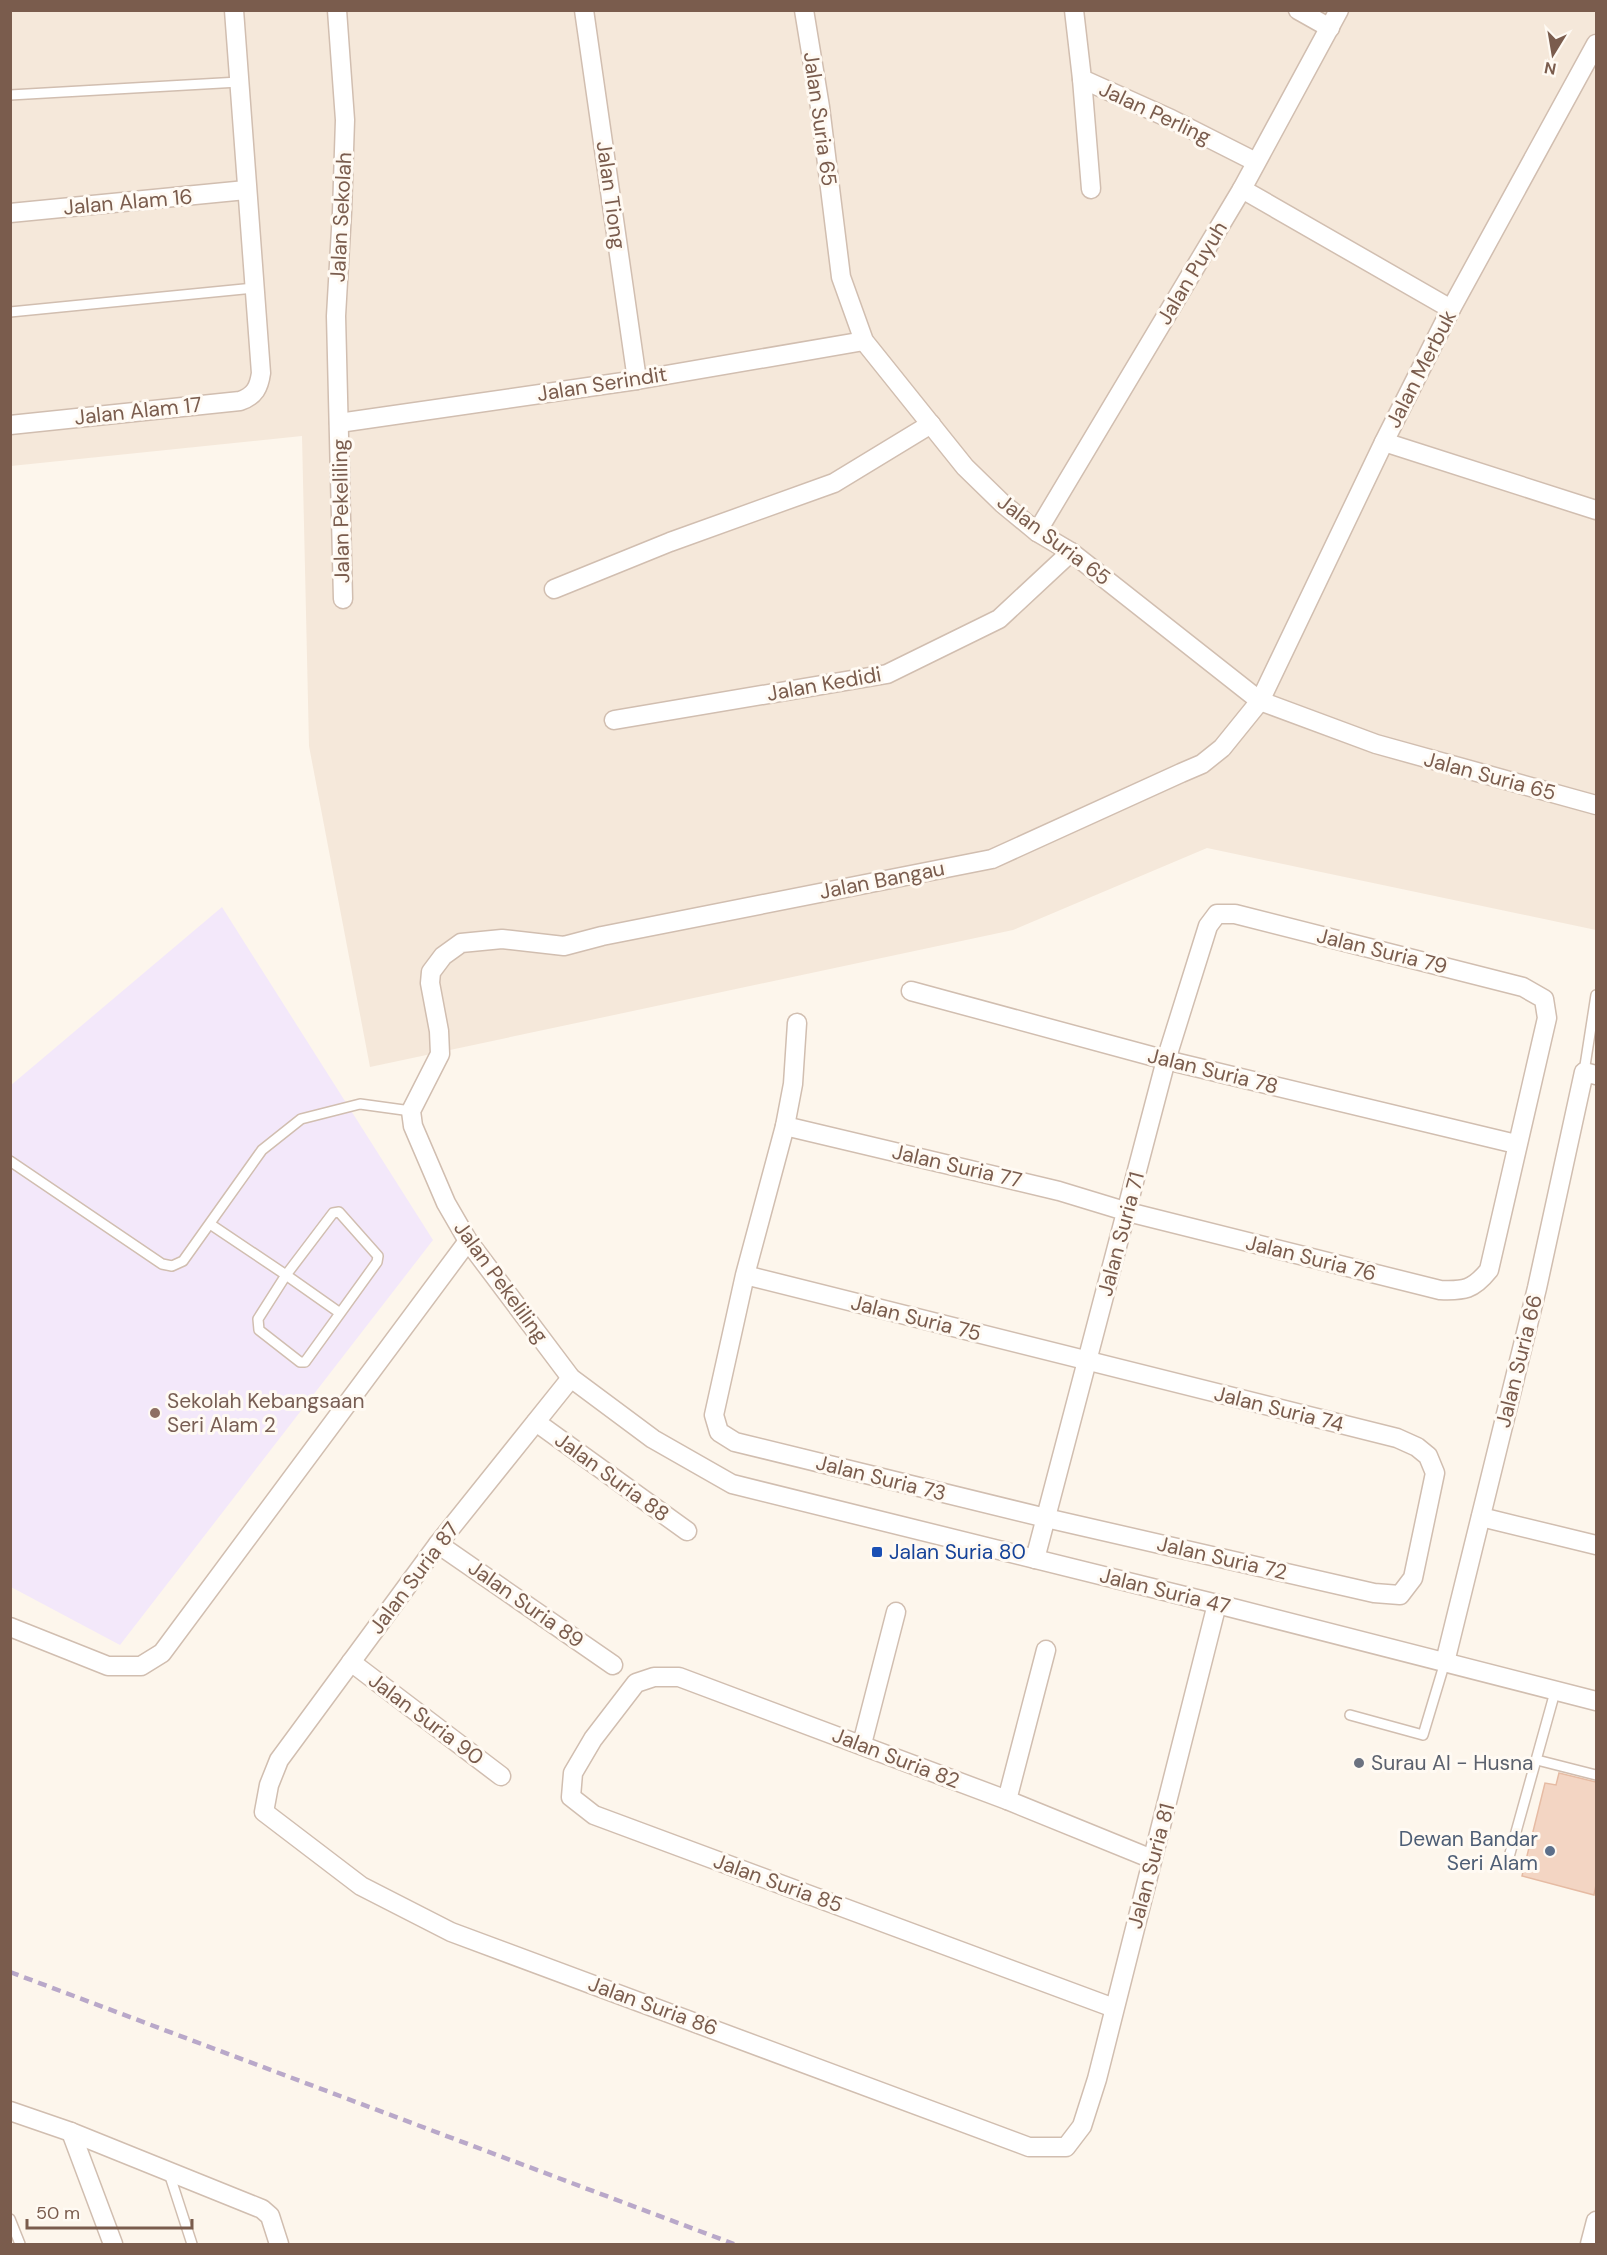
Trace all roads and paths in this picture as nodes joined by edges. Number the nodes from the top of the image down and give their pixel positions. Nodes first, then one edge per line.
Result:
1 (234, 10) edge
2 (337, 10) edge
3 (584, 10) edge
4 (804, 10) edge
5 (1074, 10) edge
6 (1298, 10) edge
7 (1339, 10) edge
8 (1330, 28) junction
9 (1596, 44) edge
10 (1082, 79) junction
11 (239, 82) junction
12 (10, 95) edge
13 (1256, 162) junction
14 (1091, 189) dead end
15 (1242, 189) junction
16 (246, 190) junction
17 (10, 213) edge
18 (254, 288) junction
19 (1451, 309) junction
20 (10, 312) edge
21 (864, 341) junction
22 (637, 380) junction
23 (339, 423) junction
24 (931, 424) junction
25 (10, 425) edge
26 (1384, 442) junction
27 (1596, 510) edge
28 (1037, 532) junction
29 (1071, 552) junction
30 (554, 589) dead end
31 (343, 598) dead end
32 (1260, 701) junction
33 (614, 720) dead end
34 (1596, 805) edge
35 (1217, 914) joint
36 (912, 991) dead end
37 (1596, 995) edge
38 (797, 1023) dead end
39 (1166, 1060) junction
40 (1590, 1073) edge
41 (411, 1111) junction
42 (785, 1126) junction
43 (1516, 1144) junction
44 (10, 1161) edge
45 (1128, 1212) junction
46 (210, 1224) junction
47 (468, 1241) junction
48 (286, 1275) junction
49 (745, 1275) junction
50 (340, 1313) junction
51 (1087, 1362) junction
52 (571, 1378) junction
53 (537, 1422) junction
54 (732, 1484) joint
55 (1481, 1517) junction
56 (1046, 1518) junction
57 (687, 1531) dead end
58 (438, 1544) junction
59 (1596, 1545) edge
60 (1035, 1559) junction
61 (1400, 1595) joint
62 (1217, 1604) junction
63 (896, 1612) dead end
64 (10, 1627) edge
65 (1046, 1650) dead end
66 (351, 1662) junction
67 (1445, 1662) junction
68 (613, 1665) dead end
69 (636, 1683) joint
70 (1555, 1692) junction
71 (1596, 1701) edge
72 (1350, 1715) dead end
73 (862, 1744) junction
74 (1537, 1760) junction
75 (1596, 1775) edge
76 (501, 1776) dead end
77 (269, 1785) joint
78 (1007, 1800) junction
79 (1509, 1857) dead end
80 (1152, 1859) junction
81 (1114, 2008) junction
82 (10, 2111) edge
83 (1082, 2127) joint
84 (71, 2132) junction
85 (169, 2173) junction
86 (10, 2219) edge
87 (1596, 2221) edge
88 (20, 2244) edge
89 (113, 2244) edge
90 (192, 2244) edge
91 (279, 2244) edge
92 (1590, 2244) edge

1 - 11 street
2 - 23 street, Jalan Sekolah
3 - 22 street, Jalan Tiong
4 - 21 street, Jalan Suria 65
5 - 10 street, Jalan Perling
6 - 8 street
7 - 8 street, Jalan Puyuh
8 - 13 street, Jalan Puyuh
9 - 19 street, Jalan Merbuk
10 - 13 street, Jalan Perling
10 - 14 street
11 - 12 lane
11 - 16 street
13 - 15 street, Jalan Puyuh
15 - 19 street
15 - 28 street, Jalan Puyuh
16 - 17 street, Jalan Alam 16
16 - 18 street
18 - 20 lane
18 - 25 street, Jalan Alam 17
19 - 26 street, Jalan Merbuk
21 - 22 street, Jalan Serindit
21 - 24 street, Jalan Suria 65
22 - 23 street, Jalan Serindit
23 - 31 street, Jalan Pekeliling
24 - 28 street, Jalan Suria 65
24 - 30 street
26 - 27 street
26 - 32 street, Jalan Merbuk
28 - 29 street, Jalan Suria 65
29 - 32 street, Jalan Suria 65
29 - 33 street, Jalan Kedidi
32 - 34 street, Jalan Suria 65
32 - 41 street, Jalan Bangau
35 - 39 street, Jalan Suria 71
35 - 43 street, Jalan Suria 79
36 - 39 street, Jalan Suria 78
37 - 40 lane
38 - 42 street
39 - 43 street, Jalan Suria 78
39 - 45 street, Jalan Suria 71
40 - 55 street, Jalan Suria 66
41 - 46 lane
41 - 47 street, Jalan Pekeliling
42 - 45 street, Jalan Suria 77
42 - 49 street
43 - 45 street, Jalan Suria 76
44 - 46 lane
45 - 51 street, Jalan Suria 71
46 - 48 lane
47 - 52 street, Jalan Pekeliling
47 - 64 street
48 - 50 lane
48 - 50 lane
48 - 50 lane
49 - 51 street, Jalan Suria 75
49 - 56 street, Jalan Suria 73
51 - 56 street, Jalan Suria 71
51 - 61 street, Jalan Suria 74
52 - 53 street, Jalan Suria 87
52 - 54 street, Jalan Pekeliling
53 - 57 street, Jalan Suria 88
53 - 58 street, Jalan Suria 87
54 - 60 street, Jalan Suria 47
55 - 59 street
55 - 67 street, Jalan Suria 66
56 - 60 street, Jalan Suria 71
56 - 61 street, Jalan Suria 72
58 - 66 street, Jalan Suria 87
58 - 68 street, Jalan Suria 89
60 - 62 street, Jalan Suria 47
62 - 67 street, Jalan Suria 47
62 - 80 street, Jalan Suria 81
63 - 73 street
65 - 78 street
66 - 76 street, Jalan Suria 90
66 - 77 street, Jalan Suria 87
67 - 70 street, Jalan Suria 47
67 - 72 lane
69 - 73 street, Jalan Suria 82
69 - 81 street, Jalan Suria 85
70 - 71 street, Jalan Suria 47
70 - 74 lane
73 - 78 street, Jalan Suria 82
74 - 75 lane
74 - 79 lane
77 - 83 street, Jalan Suria 86
78 - 80 street, Jalan Suria 82
80 - 81 street, Jalan Suria 81
81 - 83 street, Jalan Suria 81
82 - 84 street
84 - 85 street
84 - 89 street
85 - 90 lane
85 - 91 street
86 - 88 lane
87 - 92 street

